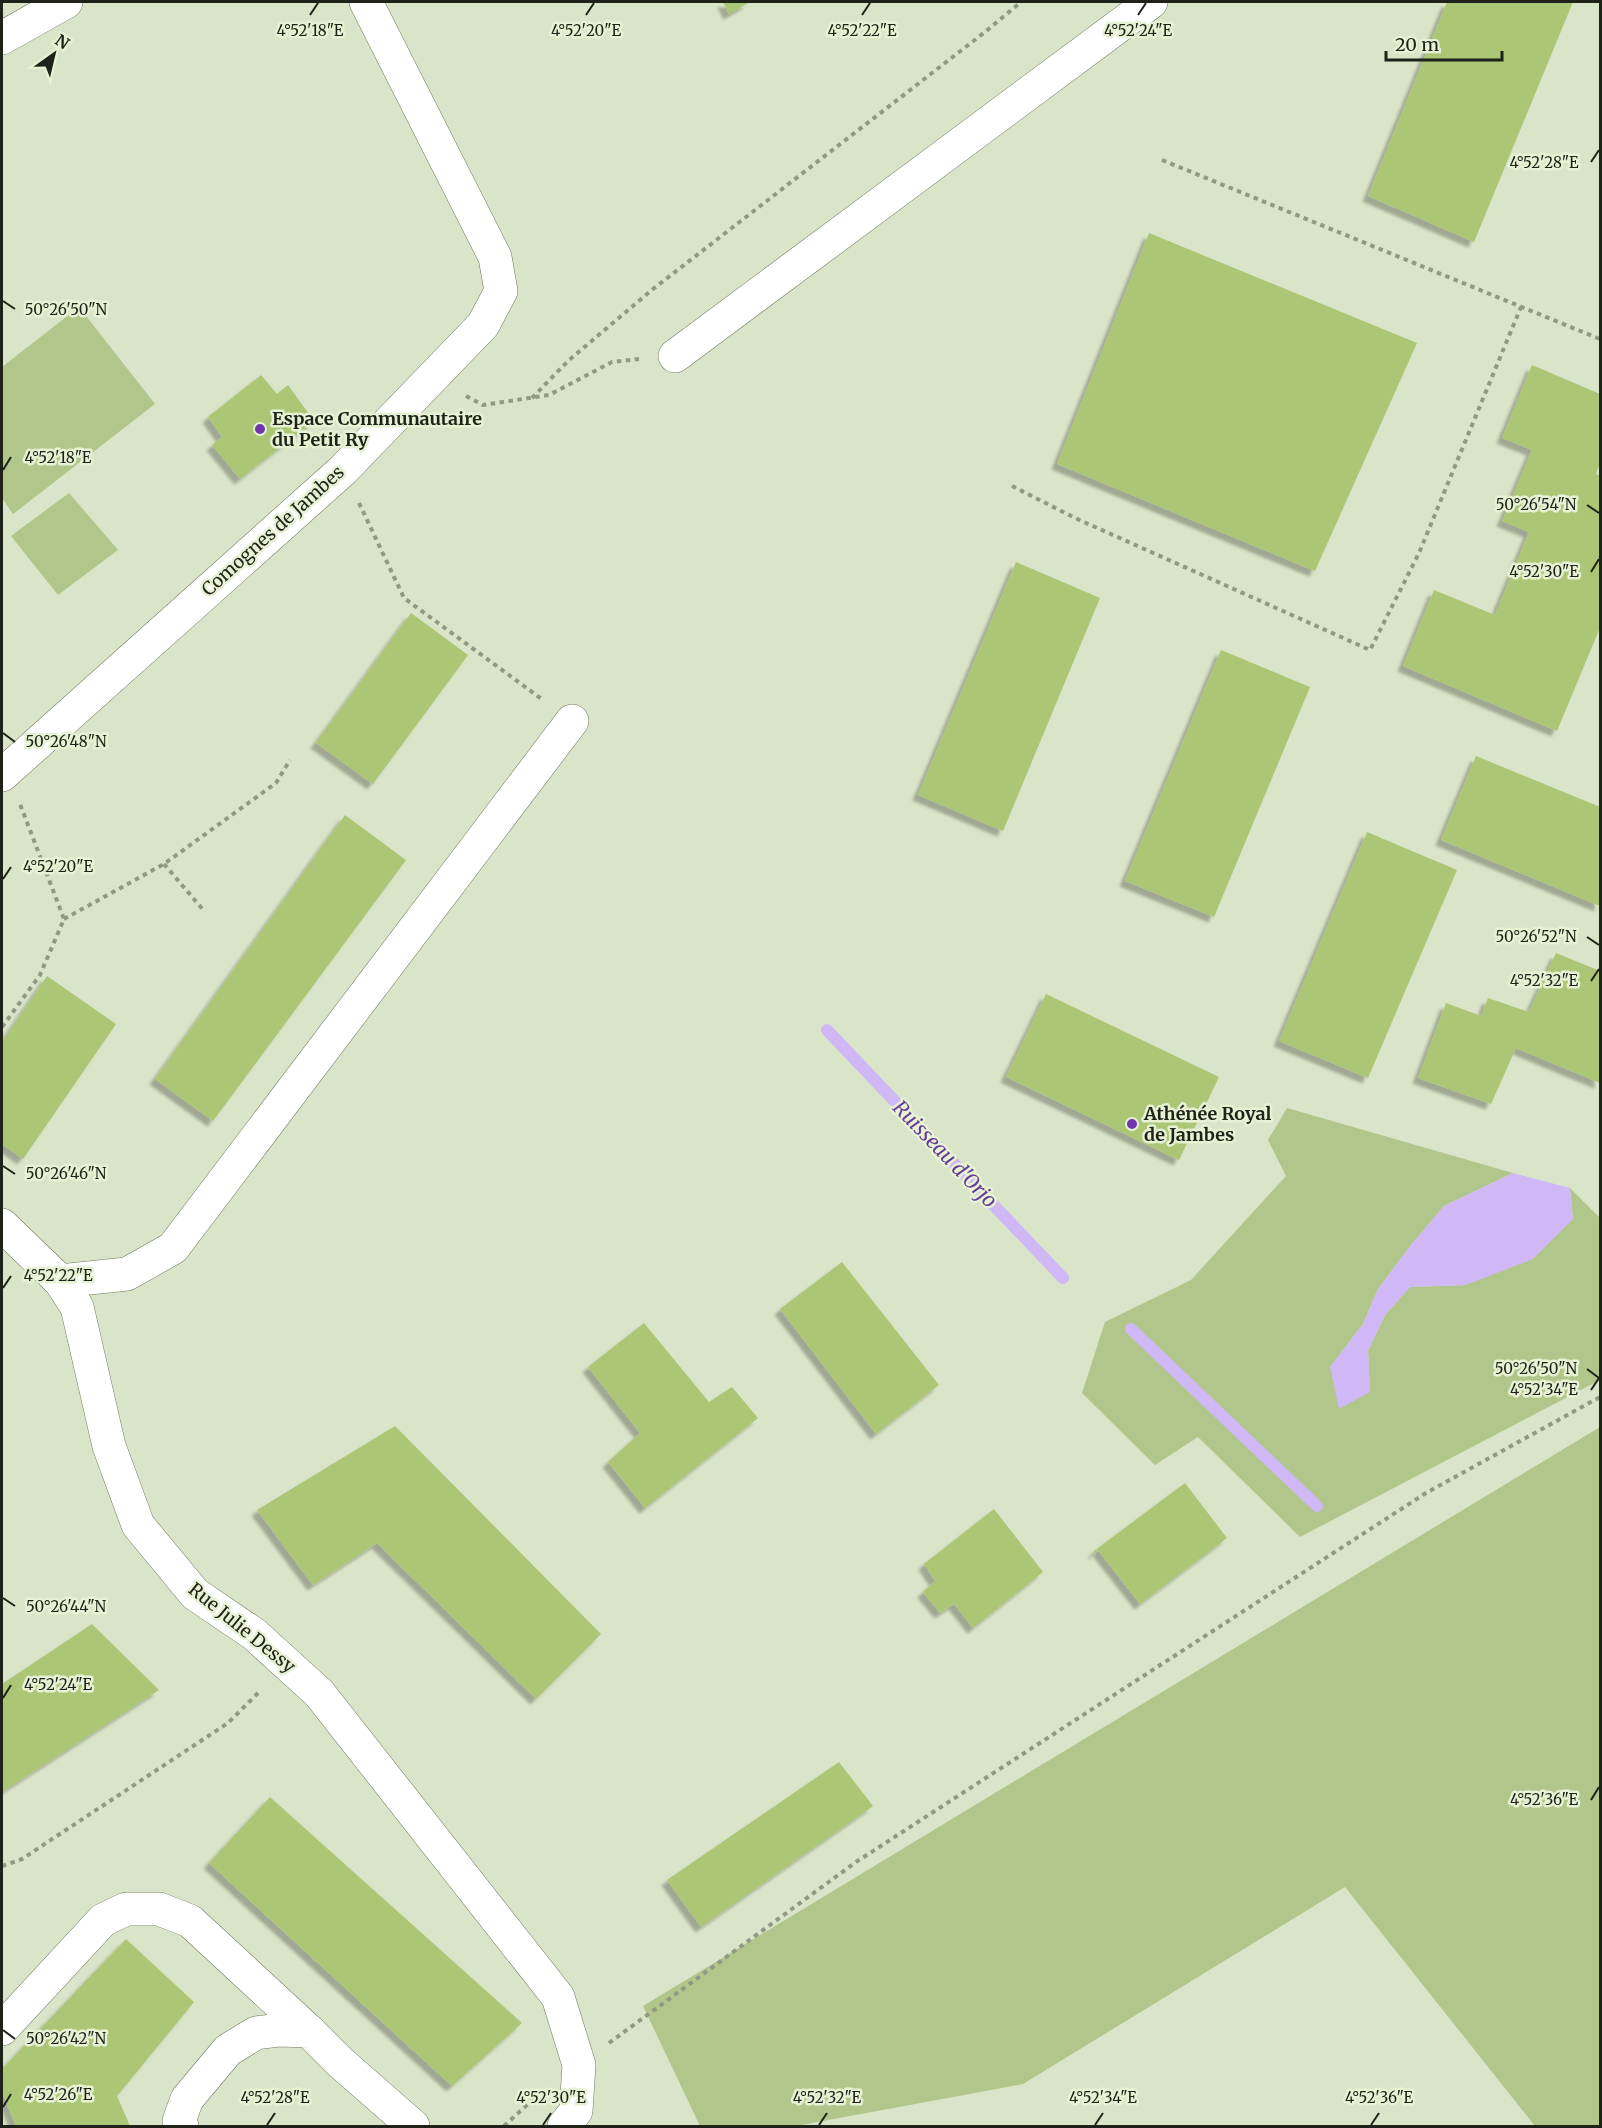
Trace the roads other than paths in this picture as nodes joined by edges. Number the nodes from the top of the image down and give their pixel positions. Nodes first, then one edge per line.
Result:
1 (66, 2) edge
2 (366, 2) edge
3 (1151, 2) edge
4 (2, 38) edge
5 (675, 356) road end
6 (572, 720) road end
7 (4, 772) edge
8 (4, 1233) edge
9 (60, 1281) junction
10 (2, 2029) edge
11 (309, 2031) junction
12 (182, 2127) edge
13 (412, 2127) edge
14 (564, 2127) edge

1 - 4 street
2 - 7 street, Comognes de Jambes
3 - 5 street
6 - 9 street
8 - 9 street, Rue Julie Dessy
9 - 14 street, Rue Julie Dessy
10 - 11 street
11 - 12 street
11 - 13 street

